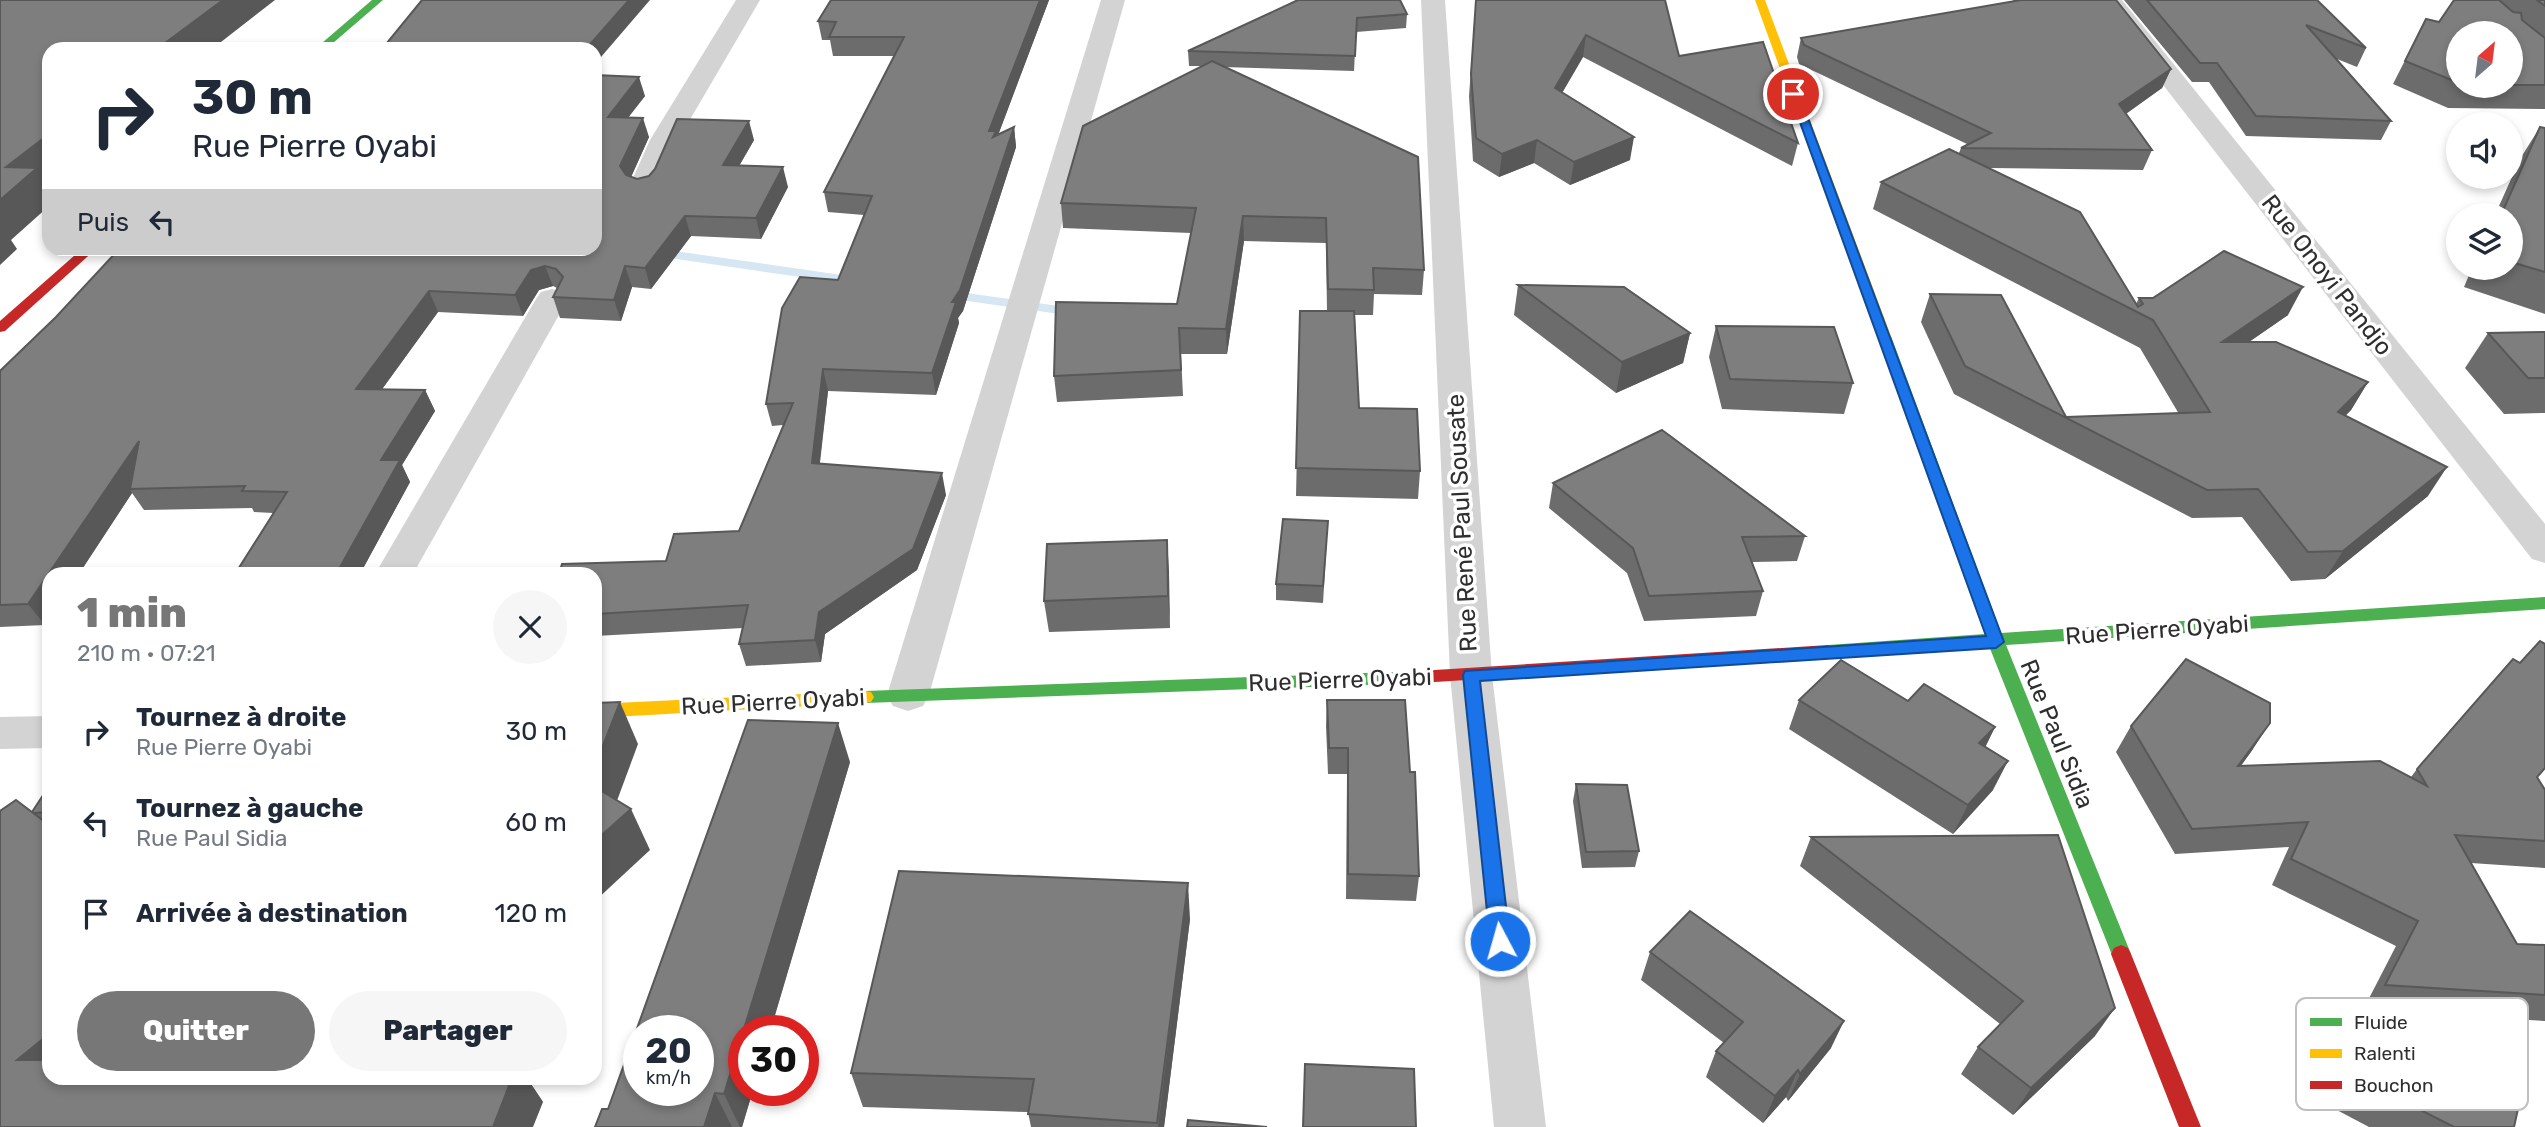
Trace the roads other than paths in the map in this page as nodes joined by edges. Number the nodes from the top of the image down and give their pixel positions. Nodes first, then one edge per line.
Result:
1 (378, 0) edge
2 (747, 0) edge
3 (1113, 0) edge
4 (1433, 0) edge
5 (1760, 0) edge
6 (2109, 0) edge
7 (328, 42) edge
8 (644, 187) edge
9 (82, 256) edge
10 (552, 299) edge
11 (0, 328) edge
12 (2545, 550) edge
13 (398, 567) edge
14 (2545, 603) edge
15 (1996, 642) junction
16 (1471, 675) junction
17 (908, 695) junction
18 (602, 711) edge
19 (42, 732) edge
20 (0, 733) edge
21 (1520, 1127) edge
22 (2190, 1127) edge

1 - 7 street
2 - 8 street
3 - 17 street
4 - 16 street, Rue René Paul Sousate
5 - 15 street, Rue Paul Sidia
6 - 12 street, Rue Onoyi Pandjo
9 - 11 street
10 - 13 street
14 - 15 street, Rue Pierre Oyabi
15 - 16 street, Rue Pierre Oyabi
15 - 22 street, Rue Paul Sidia
16 - 17 street, Rue Pierre Oyabi
16 - 21 street, Rue René Paul Sousate
17 - 18 street, Rue Pierre Oyabi
19 - 20 street

